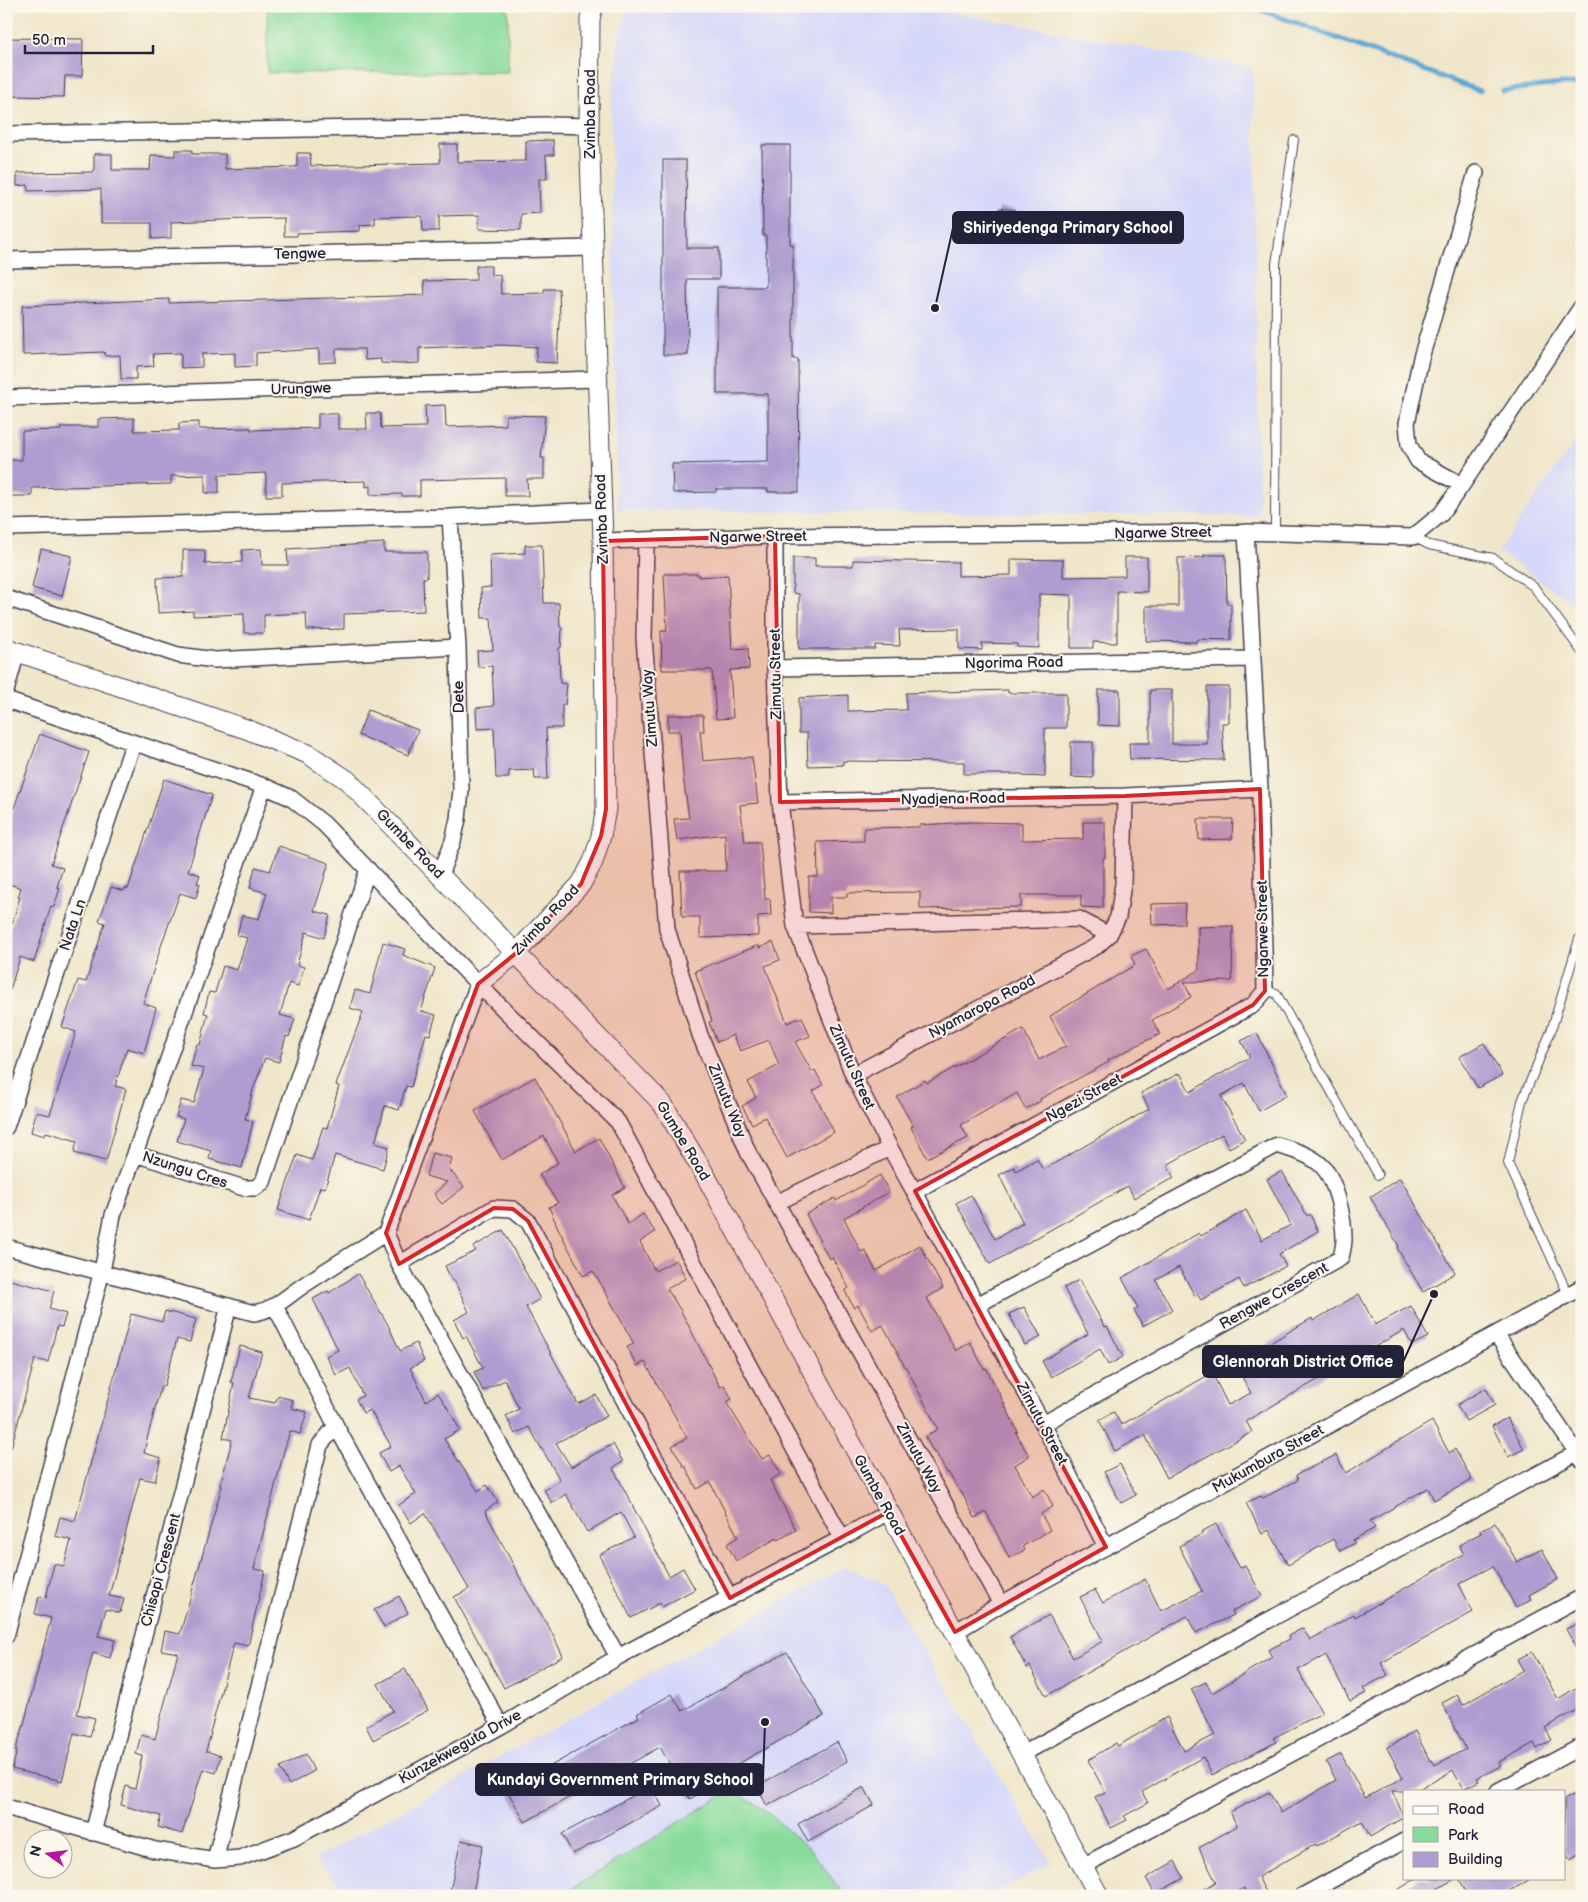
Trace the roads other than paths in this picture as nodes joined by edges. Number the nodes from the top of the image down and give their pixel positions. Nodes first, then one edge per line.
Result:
1 (593, 6) edge
2 (589, 126) junction
3 (6, 134) edge
4 (1294, 140) dead end
5 (1476, 173) dead end
6 (594, 248) junction
7 (6, 260) edge
8 (1582, 306) edge
9 (596, 379) junction
10 (6, 398) edge
11 (1462, 485) junction
12 (601, 510) junction
13 (450, 517) junction
14 (6, 528) edge
15 (1246, 532) junction
16 (1275, 533) junction
17 (775, 536) junction
18 (1413, 537) junction
19 (646, 540) junction
20 (603, 541) junction
21 (6, 598) edge
22 (458, 647) junction
23 (12, 650) edge
24 (1582, 652) edge
25 (1252, 659) junction
26 (775, 668) junction
27 (6, 691) edge
28 (6, 700) edge
29 (133, 744) junction
30 (264, 786) junction
31 (1260, 790) junction
32 (1125, 796) junction
33 (780, 802) junction
34 (368, 869) junction
35 (440, 875) junction
36 (794, 926) junction
37 (1109, 935) junction
38 (1582, 941) edge
39 (515, 954) junction
40 (478, 984) junction
41 (1265, 991) junction
42 (1253, 1005) joint
43 (853, 1075) junction
44 (10, 1096) edge
45 (6, 1127) edge
46 (890, 1148) junction
47 (134, 1154) junction
48 (1378, 1175) dead end
49 (915, 1190) junction
50 (776, 1203) junction
51 (386, 1233) junction
52 (6, 1247) edge
53 (399, 1264) junction
54 (102, 1271) junction
55 (1582, 1287) edge
56 (1568, 1294) junction
57 (977, 1305) junction
58 (229, 1306) junction
59 (275, 1306) junction
60 (1496, 1334) junction
61 (1043, 1424) junction
62 (336, 1426) junction
63 (1580, 1454) edge
64 (888, 1512) junction
65 (842, 1538) junction
66 (1106, 1547) junction
67 (1582, 1597) edge
68 (730, 1598) junction
69 (1001, 1604) junction
70 (955, 1632) junction
71 (6, 1636) edge
72 (618, 1657) junction
73 (501, 1726) junction
74 (1582, 1746) edge
75 (1022, 1754) junction
76 (1500, 1790) edge
77 (6, 1807) edge
78 (93, 1833) junction
79 (1403, 1842) edge
80 (215, 1860) junction
81 (1083, 1866) junction
82 (1099, 1896) edge
83 (1302, 1896) edge

1 - 2 street, Zvimba Road
2 - 3 street
2 - 6 street, Zvimba Road
4 - 16 lane
5 - 11 street
6 - 7 street, Tengwe
6 - 9 street, Zvimba Road
8 - 11 street
9 - 10 street, Urungwe
9 - 12 street, Zvimba Road
11 - 18 street
12 - 13 street
12 - 20 street, Zvimba Road
13 - 14 street
13 - 22 street, Dete
15 - 16 street
15 - 17 street, Ngarwe Street
15 - 25 street, Ngarwe Street
16 - 18 street
17 - 19 street, Ngarwe Street
17 - 26 street, Zimutu Street
18 - 24 lane
19 - 20 street, Ngarwe Street
19 - 50 street, Zimutu Way
20 - 39 street, Zvimba Road
21 - 22 street
22 - 35 street, Dete
23 - 27 street
23 - 35 street, Gumbe Road
25 - 26 street, Ngorima Road
25 - 31 street, Ngarwe Street
26 - 33 street, Zimutu Street
28 - 29 street
29 - 30 street
29 - 44 street, Nata Ln
30 - 34 street
30 - 47 street, Nzungu Cres
31 - 32 street, Nyadjena Road
31 - 41 street, Ngarwe Street
32 - 33 street, Nyadjena Road
32 - 37 street
33 - 36 street, Zimutu Street
34 - 40 street
34 - 47 street, Nzungu Cres
35 - 39 street, Gumbe Road
36 - 37 street
36 - 43 street, Zimutu Street
37 - 43 street, Nyamaropa Road
38 - 56 lane
39 - 40 street, Zvimba Road
39 - 64 street, Gumbe Road
40 - 51 street
40 - 65 street
41 - 42 street, Ngarwe Street
41 - 48 lane
42 - 49 street, Ngezi Street
43 - 46 street, Zimutu Street
44 - 45 street, Nata Ln
46 - 49 street, Zimutu Street
46 - 50 street
47 - 54 street
49 - 57 street, Zimutu Street
50 - 69 street, Zimutu Way
51 - 53 street
51 - 59 street
52 - 54 street
53 - 68 street
53 - 72 street
54 - 58 street
54 - 71 street
55 - 56 street, Mukumbura Street
56 - 60 street, Mukumbura Street
57 - 61 street, Zimutu Street
57 - 61 street, Rengwe Crescent
58 - 59 street
58 - 78 street, Chisapi Crescent
59 - 62 street
60 - 63 street
60 - 66 street, Mukumbura Street
61 - 66 street, Zimutu Street
62 - 73 street
62 - 80 street
63 - 75 street
64 - 65 street, Kunzekweguta Drive
64 - 70 street, Gumbe Road
65 - 68 street, Kunzekweguta Drive
66 - 69 street, Mukumbura Street
67 - 81 street
68 - 72 street, Kunzekweguta Drive
69 - 70 street, Mukumbura Street
70 - 75 street, Gumbe Road
72 - 73 street, Kunzekweguta Drive
73 - 80 street, Kunzekweguta Drive
74 - 76 street
75 - 81 street, Gumbe Road
77 - 78 street, Kunzekweguta Drive
78 - 80 street, Kunzekweguta Drive
79 - 83 street
81 - 82 street, Gumbe Road

